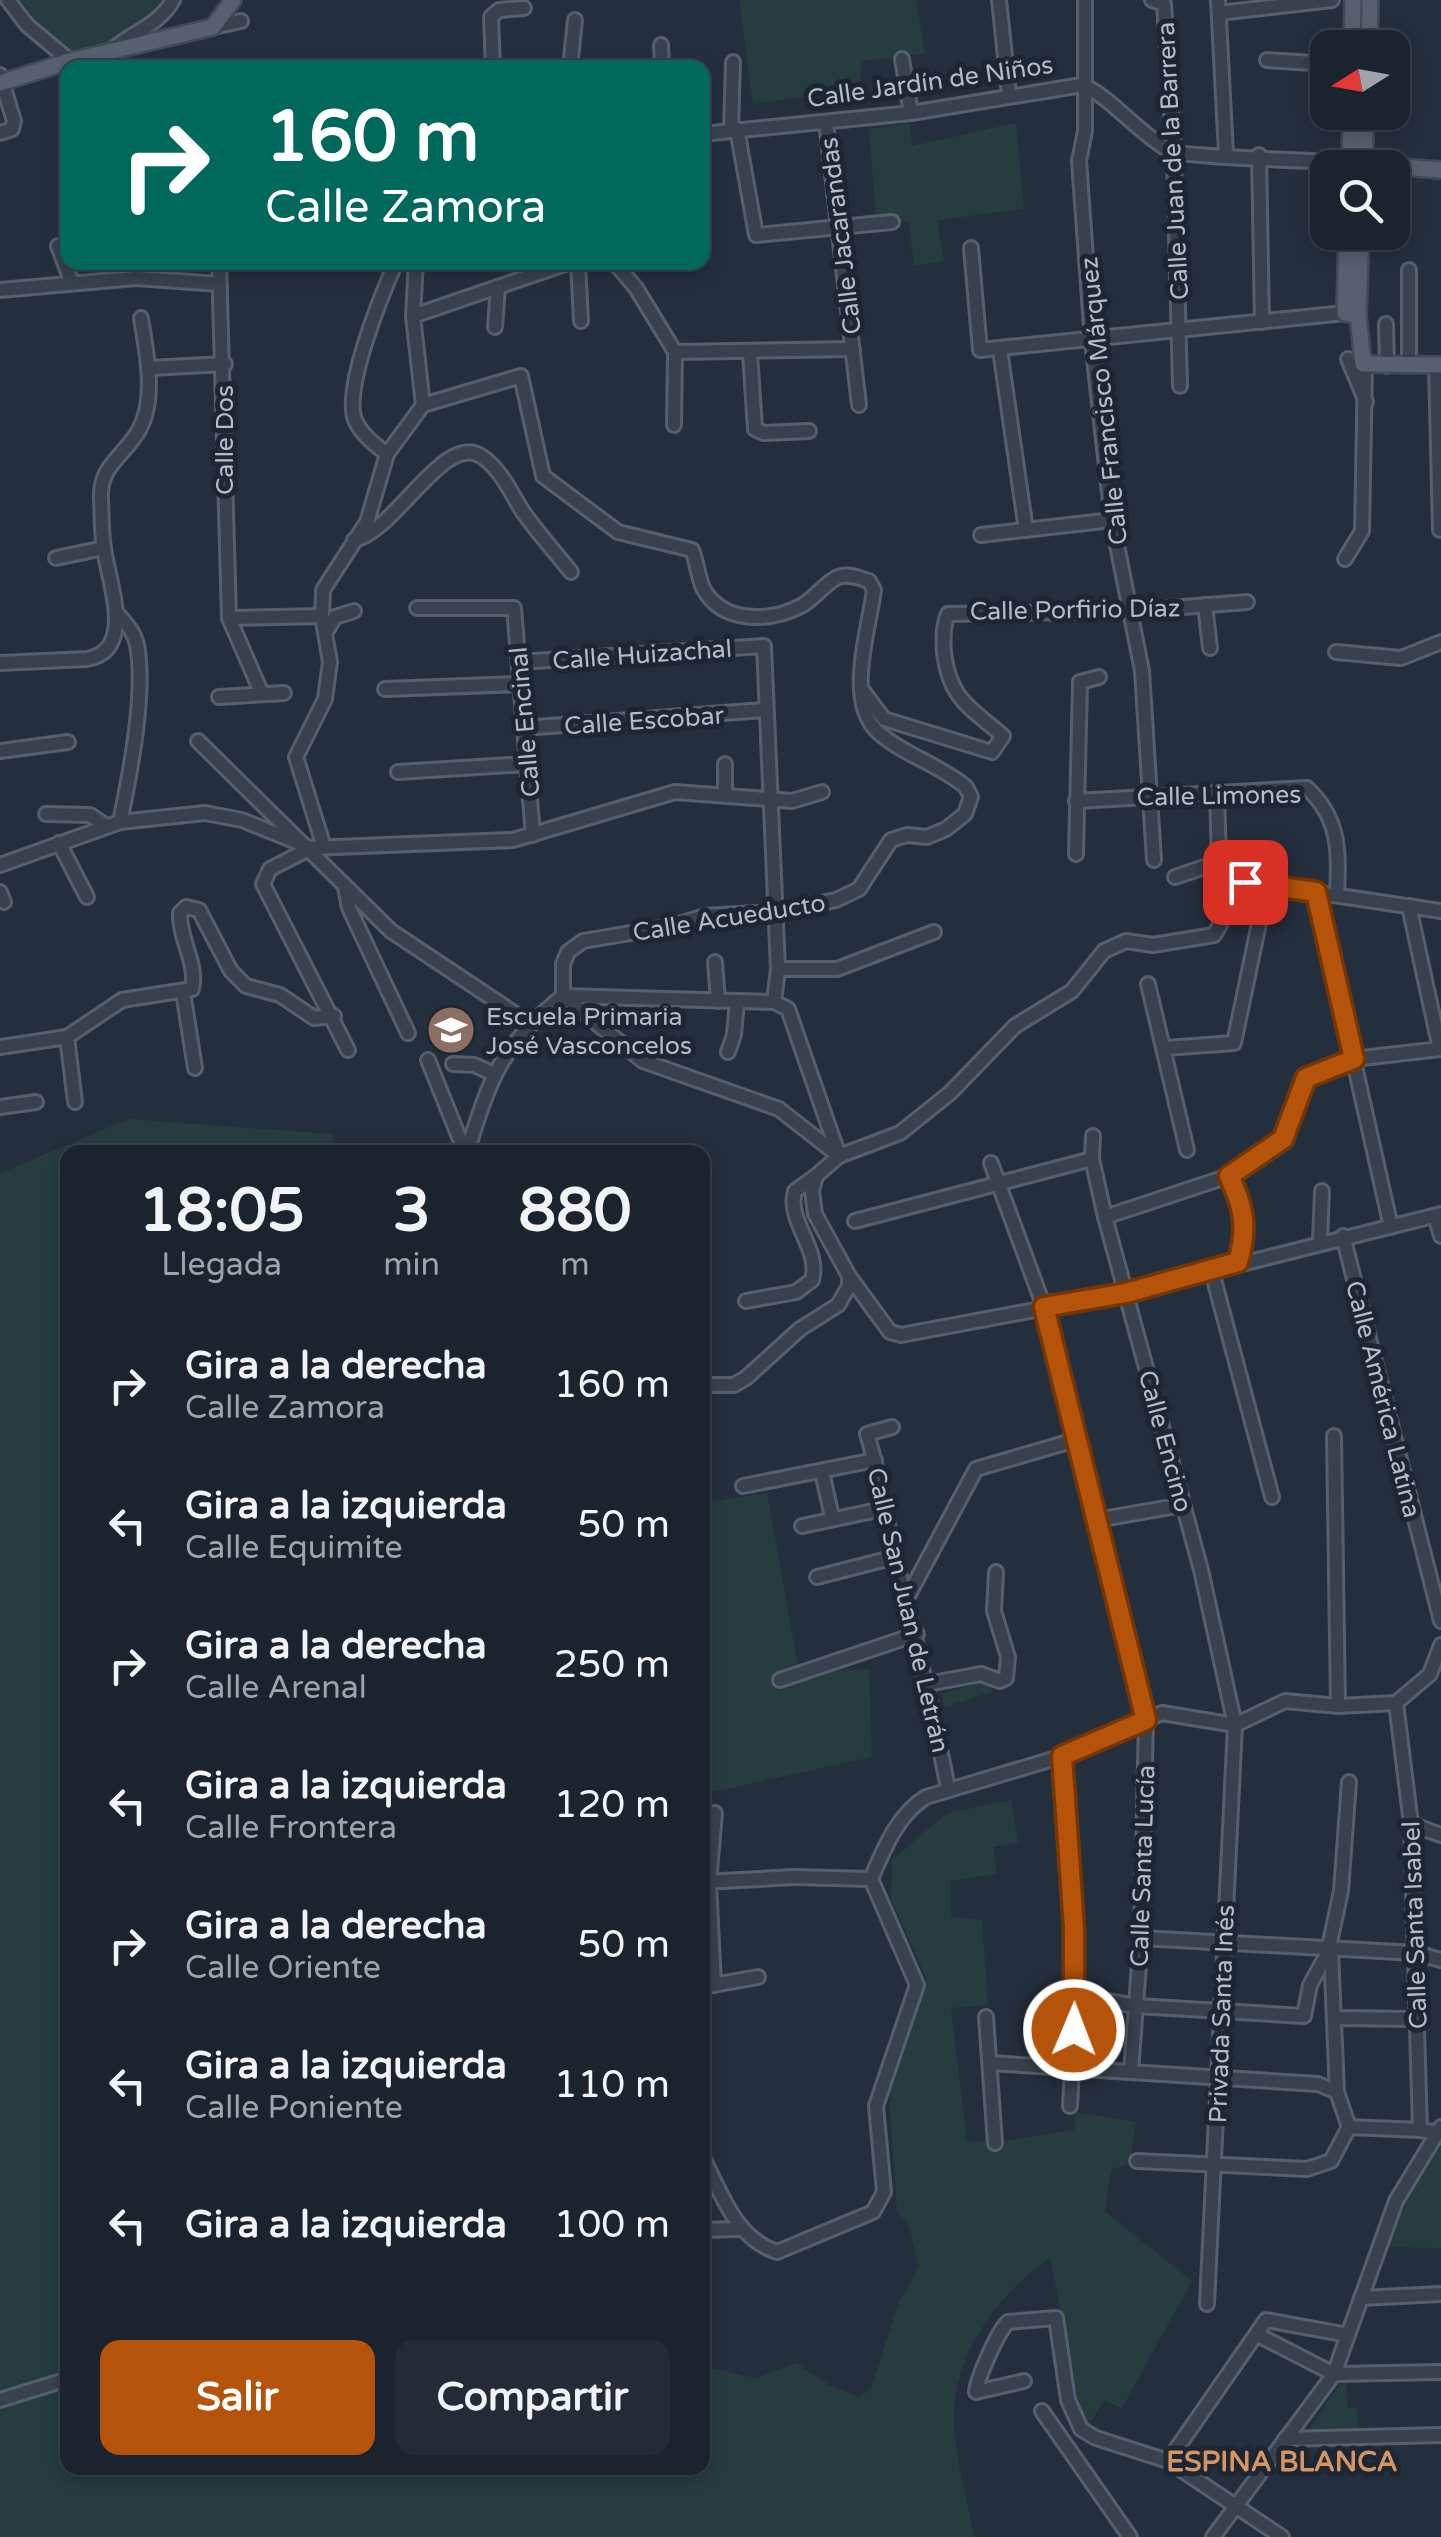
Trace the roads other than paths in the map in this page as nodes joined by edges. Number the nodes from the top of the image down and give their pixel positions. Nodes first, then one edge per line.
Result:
1 (8, 0) edge
2 (173, 0) edge
3 (233, 0) edge
4 (999, 0) edge
5 (1084, 0) edge
6 (1152, 0) edge
7 (1332, 0) edge
8 (1352, 0) edge
9 (1370, 0) edge
10 (1218, 6) edge
11 (524, 8) dead end
12 (241, 20) dead end
13 (575, 20) dead end
14 (213, 27) junction
15 (1352, 30) edge
16 (1369, 30) edge
17 (660, 46) dead end
18 (110, 59) edge
19 (902, 59) dead end
20 (69, 60) edge
21 (74, 60) edge
22 (492, 60) edge
23 (571, 60) edge
24 (661, 60) edge
25 (1267, 60) dead end
26 (733, 62) dead end
27 (1310, 63) edge
28 (60, 64) edge
29 (1, 81) edge
30 (1082, 86) junction
31 (1010, 94) junction
32 (911, 113) junction
33 (826, 122) junction
34 (734, 130) junction
35 (6, 131) edge
36 (710, 133) edge
37 (1174, 154) junction
38 (1226, 154) junction
39 (1258, 156) junction
40 (1310, 161) edge
41 (1410, 168) edge
42 (1441, 170) edge
43 (892, 222) dead end
44 (839, 228) junction
45 (58, 246) dead end
46 (971, 248) dead end
47 (1349, 250) edge
48 (1359, 250) edge
49 (60, 251) edge
50 (67, 270) edge
51 (134, 270) edge
52 (219, 270) edge
53 (392, 270) edge
54 (415, 270) edge
55 (550, 270) edge
56 (575, 270) edge
57 (621, 270) edge
58 (1409, 270) dead end
59 (136, 278) junction
60 (72, 282) junction
61 (219, 284) junction
62 (498, 287) junction
63 (0, 290) edge
64 (1351, 314) junction
65 (412, 316) junction
66 (141, 318) dead end
67 (581, 321) dead end
68 (1262, 322) junction
69 (1386, 324) dead end
70 (496, 327) dead end
71 (1181, 330) junction
72 (1092, 340) junction
73 (853, 349) junction
74 (1000, 350) junction
75 (675, 352) junction
76 (750, 353) junction
77 (1348, 359) dead end
78 (225, 364) junction
79 (1409, 364) junction
80 (1438, 365) edge
81 (1387, 366) junction
82 (1366, 367) junction
83 (150, 368) junction
84 (1180, 386) dead end
85 (1368, 404) junction
86 (422, 405) junction
87 (859, 405) dead end
88 (674, 425) dead end
89 (809, 431) dead end
90 (387, 454) junction
91 (1112, 520) junction
92 (1026, 530) junction
93 (1440, 530) edge
94 (981, 535) dead end
95 (354, 540) junction
96 (104, 548) junction
97 (56, 558) dead end
98 (1345, 559) dead end
99 (572, 572) dead end
100 (1248, 602) dead end
101 (1205, 606) junction
102 (417, 608) dead end
103 (354, 611) dead end
104 (1133, 611) junction
105 (117, 612) junction
106 (322, 616) junction
107 (229, 618) junction
108 (325, 633) junction
109 (1441, 642) edge
110 (1210, 648) dead end
111 (1336, 652) dead end
112 (519, 662) junction
113 (0, 663) edge
114 (1099, 677) dead end
115 (520, 684) junction
116 (861, 688) junction
117 (385, 689) dead end
118 (284, 693) dead end
119 (262, 694) junction
120 (219, 696) dead end
121 (764, 710) junction
122 (524, 728) junction
123 (198, 741) dead end
124 (68, 742) dead end
125 (0, 751) edge
126 (527, 764) junction
127 (726, 764) dead end
128 (398, 772) dead end
129 (822, 792) dead end
130 (1217, 792) junction
131 (726, 795) junction
132 (1149, 796) junction
133 (767, 798) junction
134 (1076, 801) junction
135 (46, 814) dead end
136 (113, 824) junction
137 (533, 835) junction
138 (59, 843) junction
139 (318, 848) junction
140 (1076, 854) dead end
141 (1154, 860) dead end
142 (0, 865) edge
143 (1175, 877) dead end
144 (1267, 885) junction
145 (345, 888) junction
146 (1316, 892) junction
147 (1337, 894) junction
148 (87, 897) dead end
149 (1409, 906) junction
150 (1441, 911) edge
151 (775, 912) junction
152 (934, 932) dead end
153 (715, 962) dead end
154 (778, 969) junction
155 (1148, 984) dead end
156 (183, 992) junction
157 (563, 996) junction
158 (718, 1000) junction
159 (736, 1001) junction
160 (774, 1002) junction
161 (334, 1016) junction
162 (529, 1024) junction
163 (408, 1033) dead end
164 (67, 1037) junction
165 (0, 1047) edge
166 (1166, 1048) junction
167 (1440, 1049) edge
168 (348, 1050) dead end
169 (728, 1052) dead end
170 (1354, 1059) junction
171 (428, 1060) dead end
172 (452, 1064) dead end
173 (195, 1068) dead end
174 (492, 1073) junction
175 (36, 1102) dead end
176 (76, 1102) dead end
177 (0, 1107) edge
178 (1093, 1136) dead end
179 (463, 1145) edge
180 (468, 1145) edge
181 (1187, 1150) dead end
182 (840, 1156) junction
183 (1092, 1160) junction
184 (992, 1163) dead end
185 (816, 1176) junction
186 (1229, 1176) junction
187 (999, 1184) junction
188 (1322, 1191) dead end
189 (1438, 1215) edge
190 (1105, 1217) junction
191 (855, 1221) dead end
192 (1392, 1226) junction
193 (1343, 1236) junction
194 (1441, 1236) edge
195 (1320, 1242) junction
196 (1238, 1262) junction
197 (1212, 1272) junction
198 (849, 1276) junction
199 (1126, 1293) junction
200 (746, 1301) dead end
201 (1044, 1307) junction
202 (710, 1386) edge
203 (892, 1427) dead end
204 (1334, 1436) dead end
205 (1075, 1440) junction
206 (875, 1460) junction
207 (822, 1472) junction
208 (743, 1486) dead end
209 (1272, 1497) dead end
210 (1184, 1505) junction
211 (887, 1508) junction
212 (832, 1517) junction
213 (1096, 1520) junction
214 (802, 1526) dead end
215 (895, 1558) junction
216 (996, 1572) dead end
217 (817, 1576) dead end
218 (907, 1598) junction
219 (1441, 1620) edge
220 (917, 1634) junction
221 (1441, 1645) edge
222 (780, 1680) dead end
223 (927, 1684) junction
224 (1396, 1703) junction
225 (1338, 1706) junction
226 (1146, 1720) junction
227 (1235, 1724) junction
228 (1062, 1756) junction
229 (1350, 1782) dead end
230 (948, 1788) junction
231 (716, 1813) dead end
232 (1411, 1824) junction
233 (1441, 1835) edge
234 (710, 1854) edge
235 (870, 1879) junction
236 (710, 1882) edge
237 (1141, 1938) junction
238 (1222, 1939) junction
239 (1330, 1948) junction
240 (1416, 1953) junction
241 (1441, 1960) edge
242 (758, 1977) dead end
243 (710, 1986) edge
244 (1076, 1996) junction
245 (1137, 2006) junction
246 (1220, 2013) junction
247 (986, 2017) dead end
248 (1334, 2018) junction
249 (1416, 2018) junction
250 (990, 2064) junction
251 (1072, 2066) junction
252 (1131, 2072) junction
253 (1219, 2078) junction
254 (1337, 2092) junction
255 (1070, 2106) dead end
256 (1350, 2127) junction
257 (1420, 2130) junction
258 (1440, 2130) edge
259 (995, 2143) dead end
260 (1136, 2161) dead end
261 (1216, 2167) junction
262 (710, 2171) edge
263 (740, 2229) junction
264 (710, 2230) edge
265 (1441, 2294) edge
266 (1361, 2298) junction
267 (1207, 2304) dead end
268 (1348, 2334) junction
269 (1258, 2335) junction
270 (1441, 2372) edge
271 (1334, 2374) junction
272 (60, 2381) edge
273 (1024, 2381) dead end
274 (0, 2400) edge
275 (1042, 2412) dead end
276 (1441, 2435) edge
277 (1284, 2438) junction
278 (1168, 2461) junction
279 (1236, 2506) junction
280 (1214, 2536) edge
281 (1130, 2537) edge
282 (1282, 2537) edge

1 - 20 street
2 - 18 street
3 - 14 main road
4 - 31 street
5 - 30 street, Calle Francisco Márquez
6 - 37 street, Calle Juan de la Barrera
7 - 10 street
8 - 15 main road
9 - 16 main road
10 - 38 street
11 - 22 street
12 - 14 street
13 - 23 street
14 - 18 main road
17 - 24 street
18 - 21 main road
19 - 32 street
25 - 27 street
26 - 34 street
28 - 29 main road
29 - 35 street
30 - 31 street, Calle Jardín de Niños
30 - 37 street, Calle Jardín de Niños
30 - 72 street, Calle Francisco Márquez
31 - 32 street, Calle Jardín de Niños
32 - 33 street, Calle Jardín de Niños
33 - 34 street, Calle Jardín de Niños
33 - 44 street, Calle Jacarandas
34 - 36 street, Calle Jardín de Niños
34 - 44 street
37 - 38 street
37 - 71 street, Calle Juan de la Barrera
38 - 39 street
39 - 40 street
39 - 68 street
41 - 42 main road
43 - 44 street
44 - 73 street, Calle Jacarandas
45 - 49 street
46 - 74 street
47 - 64 main road
48 - 64 main road
50 - 60 street
51 - 59 street
52 - 61 street, Calle Dos
53 - 90 street
54 - 65 street
55 - 62 street
56 - 67 street
57 - 75 street
58 - 79 street
59 - 60 street
59 - 61 street
60 - 63 street
61 - 78 street, Calle Dos
62 - 65 street
62 - 70 street
64 - 68 street
64 - 82 main road
65 - 86 street
66 - 83 street
68 - 71 street
69 - 81 street
71 - 72 street
71 - 84 street, Calle Juan de la Barrera
72 - 74 street
72 - 91 street, Calle Francisco Márquez
73 - 76 street
73 - 87 street, Calle Jacarandas
74 - 92 street
75 - 76 street
75 - 88 street
76 - 89 street
77 - 85 street
78 - 83 street
78 - 107 street, Calle Dos
79 - 80 main road
79 - 81 main road
80 - 93 street
81 - 82 main road
82 - 85 street
83 - 96 street
85 - 98 street
86 - 90 street
86 - 116 street, Calle Acueducto
90 - 95 street
91 - 92 street
91 - 104 street, Calle Francisco Márquez
92 - 94 street
95 - 99 street
95 - 106 street
96 - 97 street
96 - 105 street
100 - 101 street, Calle Porfirio Díaz
101 - 104 street, Calle Porfirio Díaz
101 - 110 street
102 - 112 street, Calle Encinal
103 - 108 street
104 - 116 street, Calle Porfirio Díaz
104 - 132 street, Calle Francisco Márquez
105 - 113 street
105 - 136 street
106 - 107 street
106 - 108 street
107 - 119 street, Calle Dos
108 - 139 street
109 - 111 street
112 - 115 street, Calle Encinal
112 - 121 street, Calle Huizachal
114 - 134 street
115 - 117 street
115 - 122 street, Calle Encinal
116 - 151 street, Calle Acueducto
118 - 119 street
119 - 120 street
121 - 122 street, Calle Escobar
121 - 133 street
122 - 126 street, Calle Encinal
123 - 139 street
124 - 125 street
126 - 128 street
126 - 137 street, Calle Encinal
127 - 131 street
129 - 133 street
130 - 132 street, Calle Limones
130 - 143 street
130 - 147 street, Calle Limones
131 - 133 street
131 - 137 street
132 - 134 street, Calle Limones
132 - 141 street, Calle Francisco Márquez
133 - 151 street
134 - 140 street
135 - 136 street
136 - 138 street
136 - 139 street
137 - 139 street
138 - 142 street
138 - 148 street
139 - 145 street
139 - 161 street
144 - 146 street
144 - 166 street
144 - 182 street
145 - 162 street
145 - 163 street
146 - 147 street
146 - 170 street
147 - 149 street
149 - 150 street
149 - 167 street
151 - 154 street
151 - 157 street, Calle Acueducto
152 - 154 street
153 - 158 street
154 - 160 street
155 - 166 street
156 - 161 street
156 - 164 street
156 - 173 street
157 - 158 street
157 - 162 street
157 - 182 street
158 - 159 street
159 - 160 street
159 - 169 street
160 - 182 street
161 - 168 street
162 - 174 street
164 - 165 street
164 - 176 street
166 - 181 street
167 - 170 street
170 - 186 street
170 - 192 street
171 - 179 street
172 - 174 street
174 - 180 street
175 - 177 street
178 - 183 street, Calle Encino
182 - 185 street
183 - 187 street
183 - 190 street, Calle Encino
184 - 187 street, Calle Santa Lucía
185 - 198 street
185 - 200 street
186 - 190 street
186 - 196 street
187 - 191 street
187 - 201 street, Calle Santa Lucía
188 - 195 street
189 - 192 street
189 - 194 street
190 - 199 street, Calle Encino
192 - 193 street
193 - 195 street
193 - 219 street, Calle América Latina
195 - 196 street
196 - 197 street
197 - 199 street
197 - 209 street
198 - 201 street
198 - 202 street
199 - 201 street
199 - 210 street, Calle Encino
201 - 205 street, Calle Santa Lucía
203 - 206 street, Calle San Juan de Letrán
204 - 225 street
205 - 213 street, Calle Santa Lucía
205 - 218 street
206 - 207 street
206 - 211 street, Calle San Juan de Letrán
207 - 208 street
207 - 212 street
210 - 213 street
210 - 227 street, Calle Encino
211 - 212 street
211 - 215 street, Calle San Juan de Letrán
212 - 214 street
213 - 226 street, Calle Santa Lucía
215 - 217 street
215 - 218 street, Calle San Juan de Letrán
216 - 223 street
218 - 220 street, Calle San Juan de Letrán
220 - 222 street
220 - 223 street, Calle San Juan de Letrán
221 - 224 street
223 - 230 street, Calle San Juan de Letrán
224 - 225 street
224 - 232 street, Calle Santa Isabel
225 - 227 street
226 - 227 street
226 - 228 street
226 - 237 street, Calle Santa Lucía
227 - 238 street, Privada Santa Inés
228 - 230 street
228 - 244 street
229 - 239 street
230 - 235 street
231 - 234 street
232 - 233 street
232 - 240 street, Calle Santa Isabel
235 - 236 street
235 - 263 street
237 - 238 street
237 - 245 street, Calle Santa Lucía
238 - 239 street
238 - 246 street, Privada Santa Inés
239 - 240 street
239 - 246 street
239 - 248 street
240 - 241 street
240 - 249 street, Calle Santa Isabel
242 - 243 street
244 - 245 street
244 - 251 street
245 - 246 street
245 - 252 street, Calle Santa Lucía
246 - 253 street, Privada Santa Inés
247 - 250 street
248 - 249 street
248 - 254 street
249 - 257 street, Calle Santa Isabel
250 - 251 street
250 - 259 street
251 - 252 street
251 - 255 street
252 - 253 street
253 - 254 street
253 - 261 street, Privada Santa Inés
254 - 256 street
256 - 257 street
256 - 261 street
257 - 258 street
258 - 266 street
260 - 261 street
261 - 267 street, Privada Santa Inés
262 - 263 street
263 - 264 street
265 - 266 street
266 - 268 street
268 - 269 street
268 - 271 street
269 - 271 street
269 - 278 street
270 - 271 street
271 - 277 street
272 - 274 street
273 - 278 street
275 - 281 street
276 - 277 street
277 - 279 street
278 - 279 street
279 - 280 street
279 - 282 street

